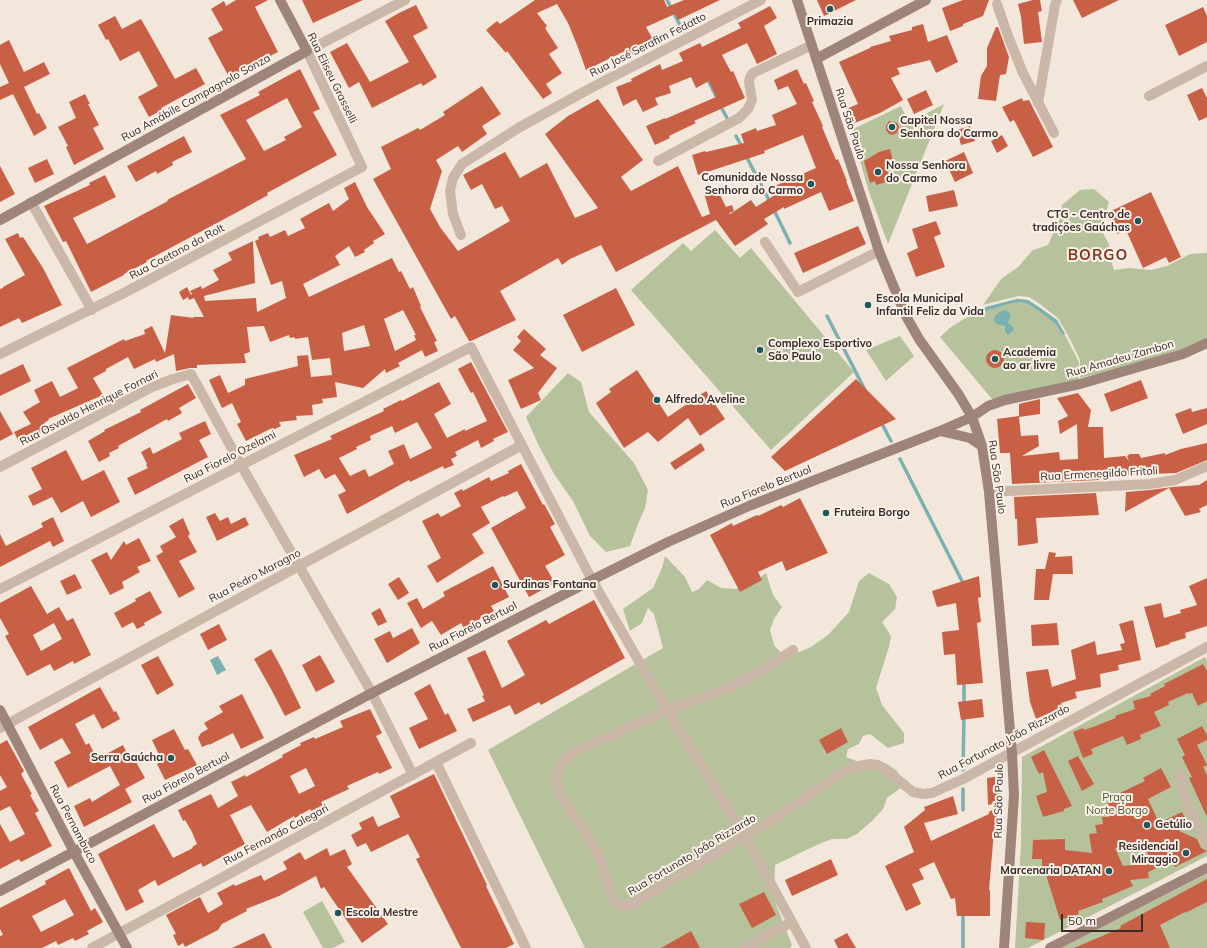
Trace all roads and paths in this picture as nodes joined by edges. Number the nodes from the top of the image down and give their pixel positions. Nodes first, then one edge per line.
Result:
1 (280, 0) edge
2 (405, 0) edge
3 (761, 0) edge
4 (797, 0) edge
5 (926, 0) edge
6 (1057, 0) edge
7 (997, 4) dead end
8 (812, 45) junction
9 (307, 51) junction
10 (816, 59) junction
11 (1207, 66) edge
12 (1149, 96) dead end
13 (1038, 103) junction
14 (1054, 133) dead end
15 (658, 161) dead end
16 (362, 167) joint
17 (31, 202) junction
18 (0, 220) edge
19 (461, 235) dead end
20 (765, 242) dead end
21 (879, 251) junction
22 (92, 310) junction
23 (1207, 343) edge
24 (0, 354) edge
25 (972, 417) junction
26 (940, 431) junction
27 (522, 445) junction
28 (982, 446) junction
29 (241, 465) junction
30 (1207, 466) edge
31 (0, 467) edge
32 (989, 492) junction
33 (298, 566) junction
34 (592, 580) junction
35 (0, 589) edge
36 (1207, 647) edge
37 (793, 650) dead end
38 (372, 693) junction
39 (0, 710) edge
40 (667, 710) junction
41 (4, 726) edge
42 (471, 743) dead end
43 (1012, 753) junction
44 (436, 762) junction
45 (1180, 774) dead end
46 (413, 775) junction
47 (745, 836) junction
48 (1207, 845) edge
49 (74, 852) junction
50 (1207, 868) edge
51 (0, 891) edge
52 (792, 922) junction
53 (119, 933) junction
54 (92, 948) edge
55 (127, 948) edge
56 (526, 948) edge
57 (744, 948) edge
58 (806, 948) edge
59 (1004, 948) edge
60 (1050, 948) edge

1 - 9 main road, Rua Eliseu Grasselli
2 - 9 street, Rua Amábile Campagnolo Sonza
3 - 19 street, Rua José Serafim Fedatto
4 - 8 main road, Rua São Paulo
5 - 10 main road
6 - 13 street
7 - 13 street
8 - 10 main road, Rua São Paulo
8 - 15 street
9 - 16 street, Rua Eliseu Grasselli
9 - 17 main road, Rua Amábile Campagnolo Sonza
10 - 21 main road, Rua São Paulo
11 - 12 street
13 - 14 street
16 - 22 street, Rua Caetano da Rolt
17 - 18 main road, Rua Amábile Campagnolo Sonza
17 - 22 street
20 - 21 street
21 - 25 main road, Rua São Paulo
22 - 24 street, Rua Caetano da Rolt
23 - 25 main road, Rua Amadeu Zambon
25 - 26 main road, Rua Fiorelo Bertuol
25 - 28 main road, Rua São Paulo
26 - 28 main road
26 - 34 main road, Rua Fiorelo Bertuol
27 - 29 street, Rua Fiorelo Ozelami
27 - 33 street, Rua Pedro Maragno
27 - 34 street
28 - 32 main road, Rua São Paulo
29 - 31 street, Rua Osvaldo Henrique Fornari
29 - 33 street
29 - 35 street, Rua Fiorelo Ozelami
30 - 32 street, Rua Ermenegildo Fritoli
32 - 43 main road, Rua São Paulo
33 - 38 street
33 - 41 street, Rua Pedro Maragno
34 - 38 main road, Rua Fiorelo Bertuol
34 - 40 street
36 - 43 street, Rua Fortunato João Rizzardo
37 - 40 street
38 - 46 street
38 - 49 main road, Rua Fiorelo Bertuol
39 - 41 main road, Rua Pernambuco
40 - 47 street
40 - 47 street, Rua Fortunato João Rizzardo
41 - 49 main road, Rua Pernambuco
42 - 44 street, Rua Fernando Calegari
43 - 47 street, Rua Fortunato João Rizzardo
43 - 59 main road, Rua São Paulo
44 - 46 street, Rua Fernando Calegari
44 - 56 street
45 - 48 street
46 - 53 street, Rua Fernando Calegari
47 - 52 street
49 - 51 main road, Rua Fiorelo Bertuol
49 - 53 main road, Rua Pernambuco
50 - 60 main road
52 - 57 street
52 - 58 street
53 - 54 street, Rua Fernando Calegari
53 - 55 main road, Rua Pernambuco

